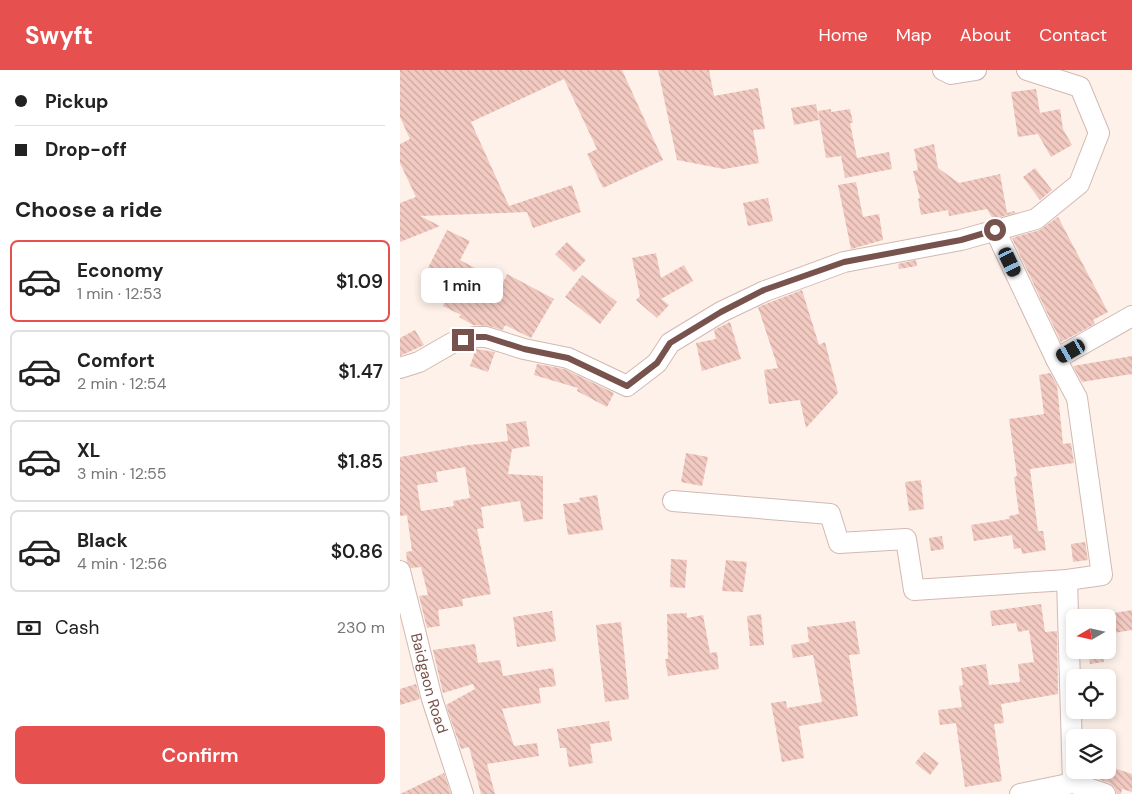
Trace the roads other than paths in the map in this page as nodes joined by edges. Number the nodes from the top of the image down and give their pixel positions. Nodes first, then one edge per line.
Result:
1 (942, 70) edge
2 (976, 70) edge
3 (1027, 70) edge
4 (995, 230) junction
5 (1132, 316) edge
6 (1056, 359) junction
7 (400, 368) edge
8 (673, 502) dead end
9 (400, 571) edge
10 (1067, 580) junction
11 (1073, 784) junction
12 (463, 794) edge
13 (1020, 794) edge
14 (1105, 794) edge

1 - 2 street
3 - 4 street
4 - 6 street
4 - 7 street
5 - 6 street
6 - 10 street
8 - 10 street
9 - 12 street, Baidgaon Road
10 - 11 street
11 - 13 street
11 - 14 street

